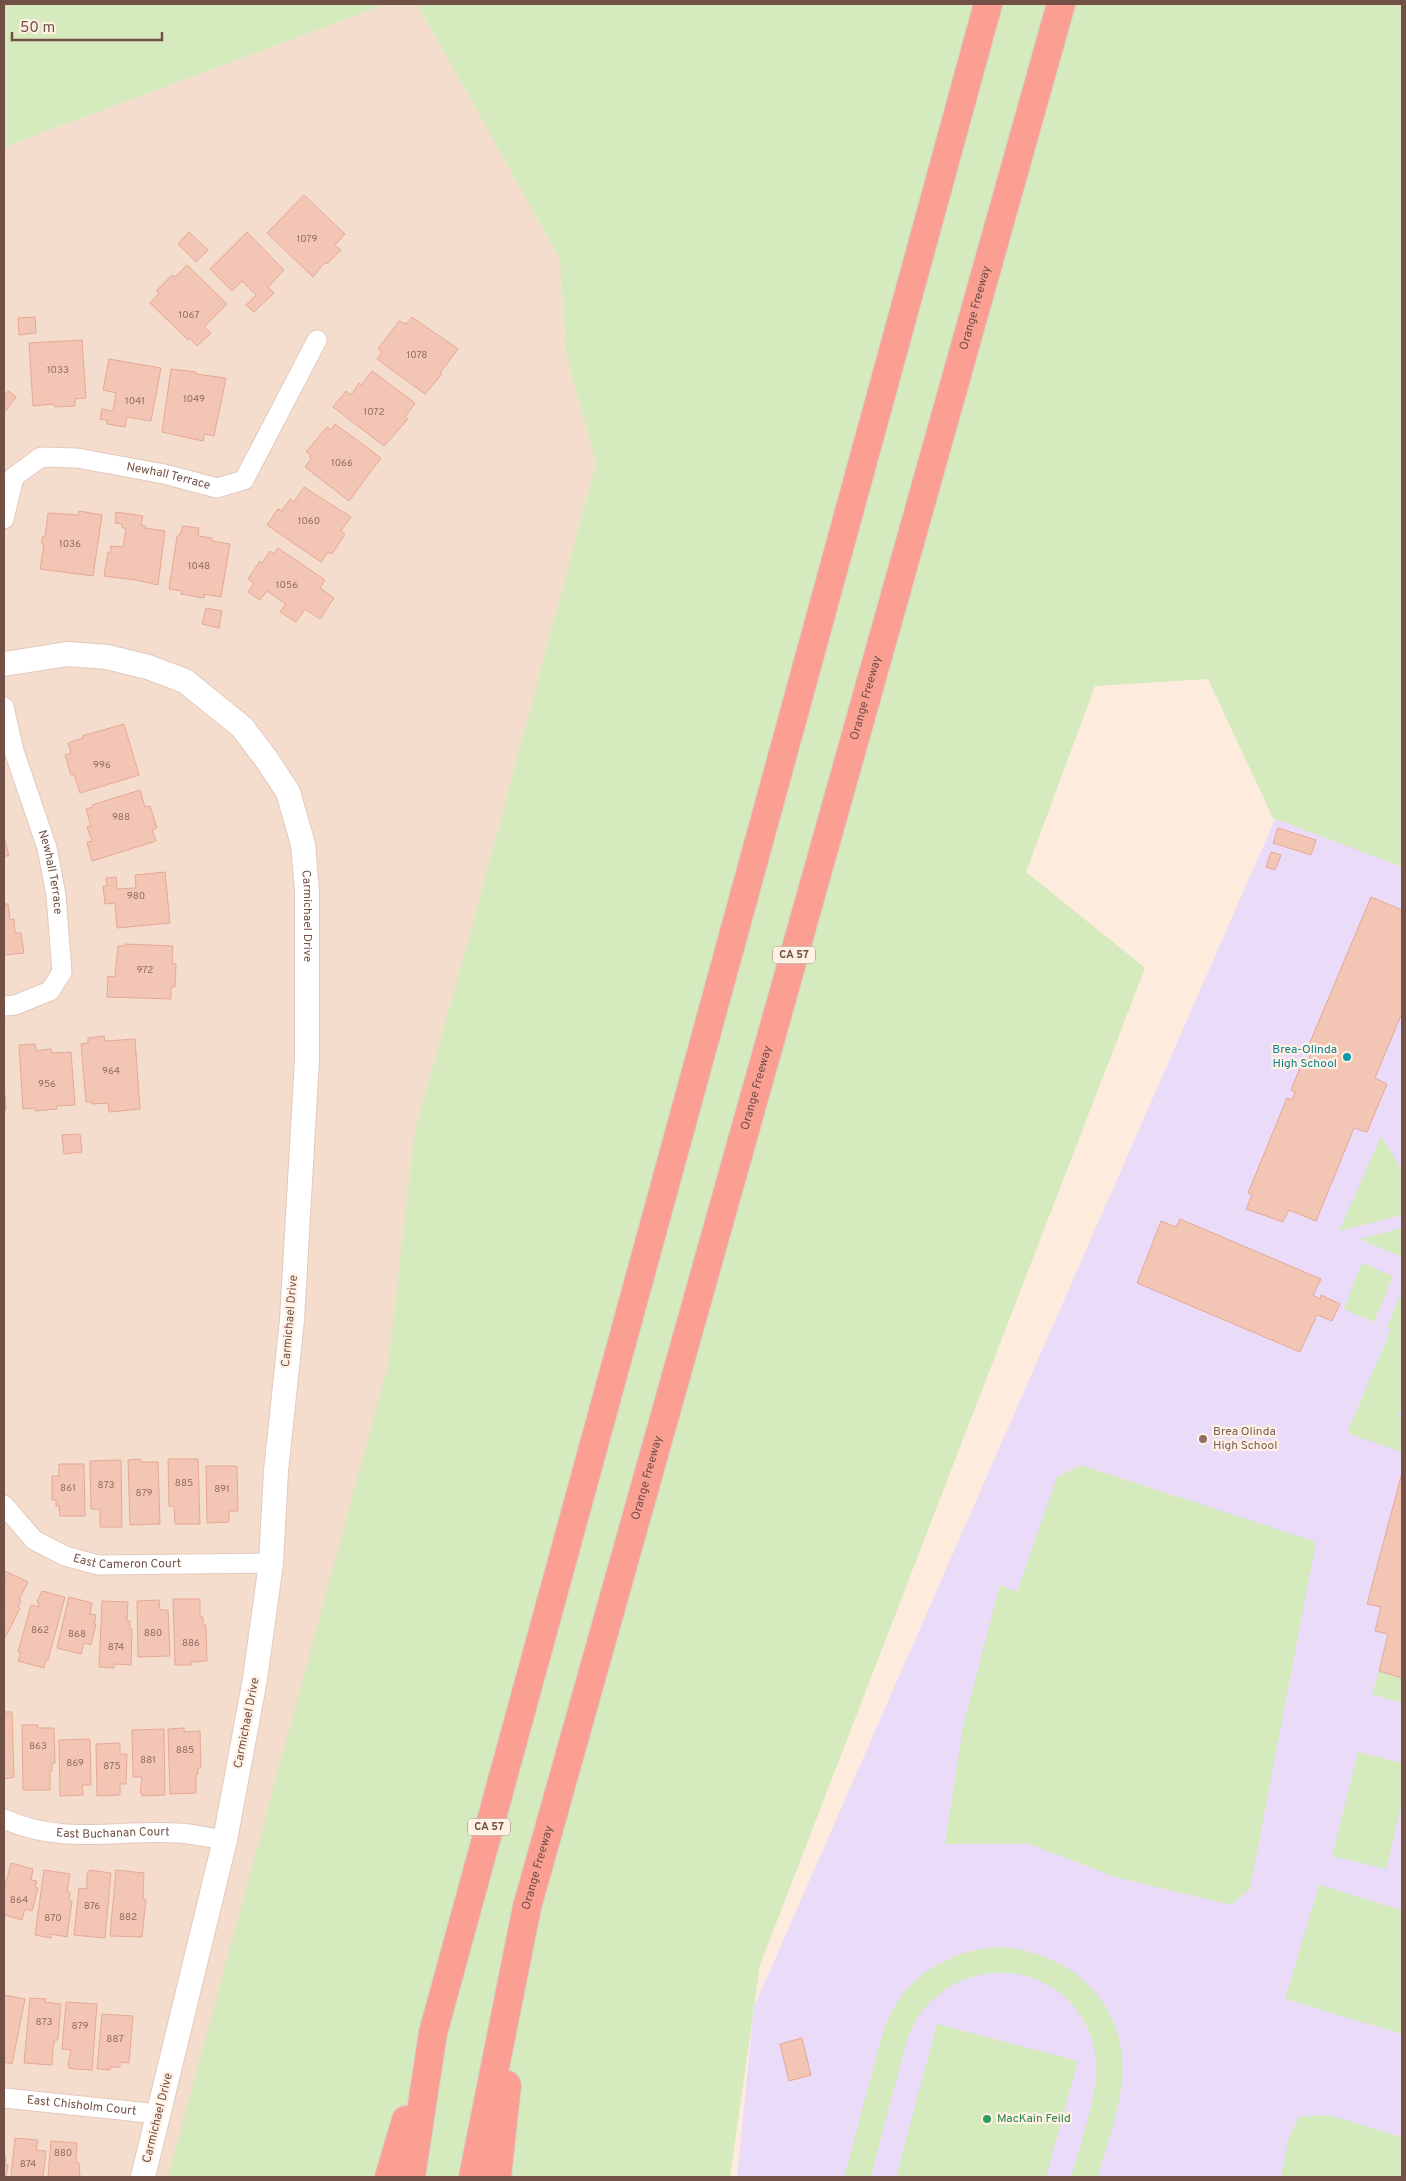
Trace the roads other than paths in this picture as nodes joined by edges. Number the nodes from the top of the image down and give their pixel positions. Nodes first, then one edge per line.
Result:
1 (988, 4) edge
2 (1060, 4) edge
3 (317, 340) dead end
4 (4, 519) edge
5 (4, 664) edge
6 (4, 707) edge
7 (4, 1006) edge
8 (4, 1505) edge
9 (271, 1563) junction
10 (4, 1818) edge
11 (225, 1840) junction
12 (527, 1907) junction
13 (433, 2033) junction
14 (4, 2098) edge
15 (159, 2114) junction
16 (143, 2177) edge
17 (389, 2177) edge
18 (411, 2177) edge
19 (472, 2177) edge
20 (497, 2177) edge

1 - 13 highway, CA 57
2 - 12 highway, Orange Freeway / CA 57
3 - 4 street, Newhall Terrace
5 - 9 street, Carmichael Drive
6 - 7 street, Newhall Terrace
8 - 9 street, East Cameron Court
9 - 11 street, Carmichael Drive
10 - 11 street, East Buchanan Court
11 - 15 street, Carmichael Drive
12 - 19 highway, Orange Freeway / CA 57
12 - 20 highway
13 - 17 highway
13 - 18 highway, CA 57
14 - 15 street, East Chisholm Court
15 - 16 street, Carmichael Drive

